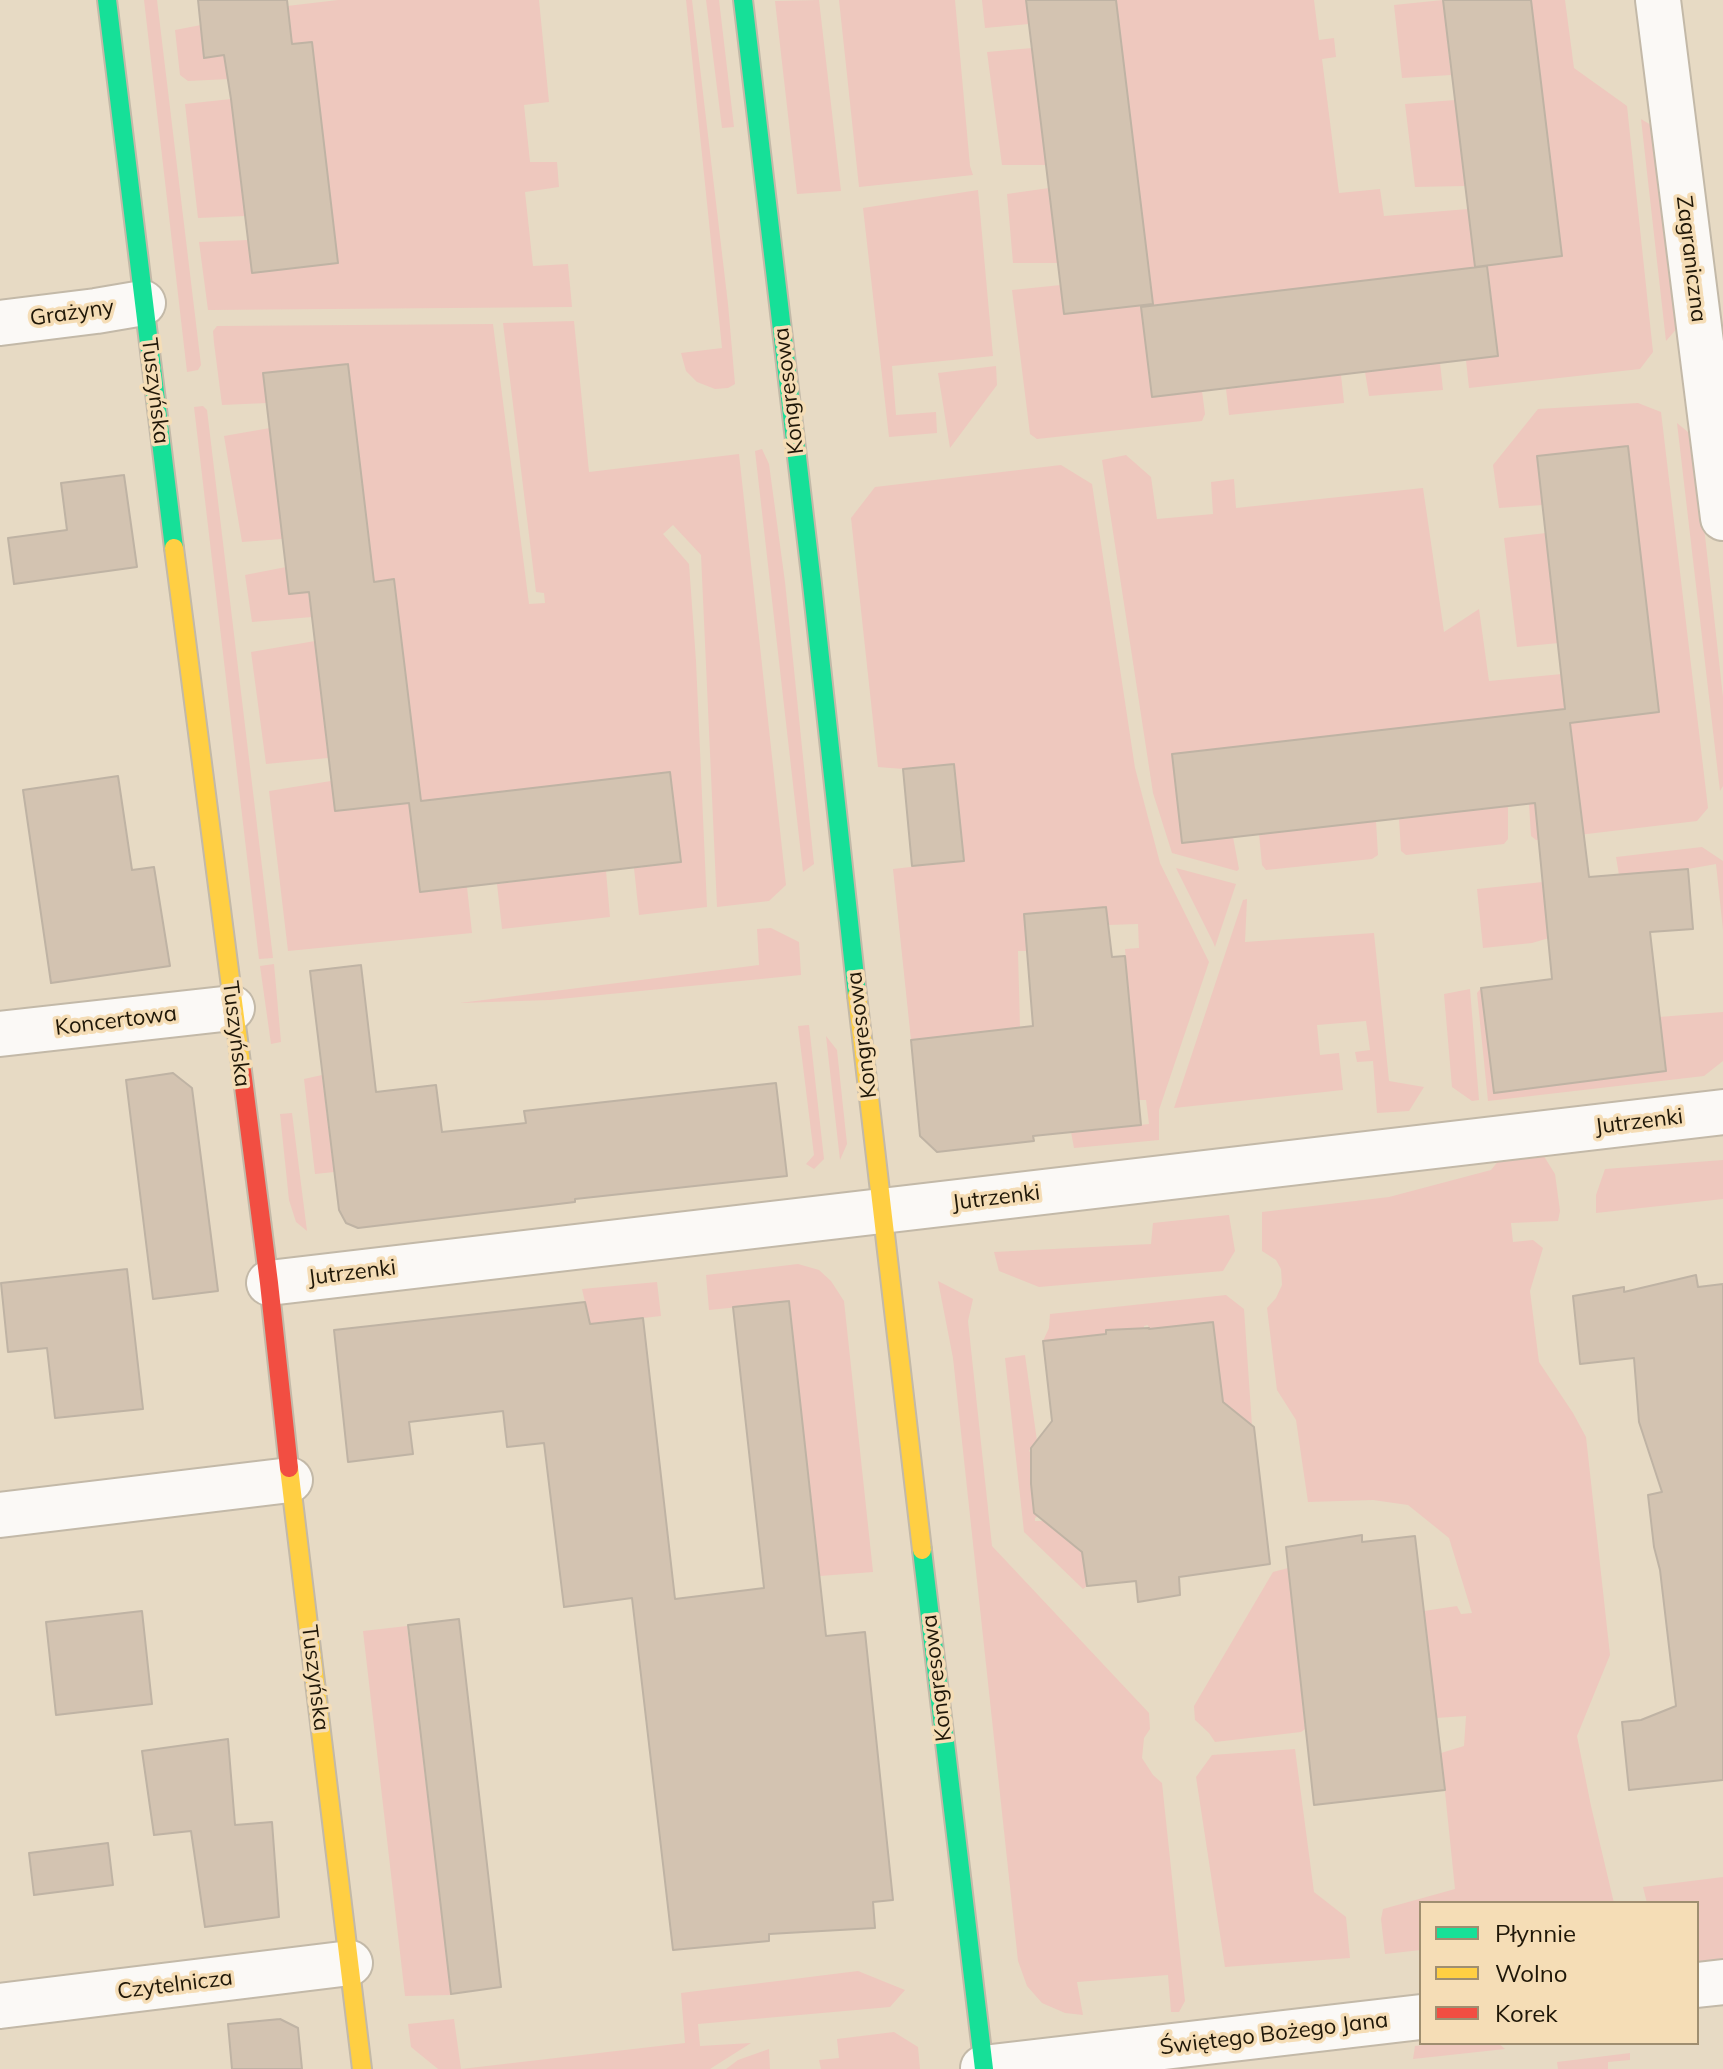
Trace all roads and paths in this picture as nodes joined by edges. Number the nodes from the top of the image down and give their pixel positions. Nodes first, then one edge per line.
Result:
1 (107, 0) edge
2 (743, 0) edge
3 (1658, 0) edge
4 (143, 303) junction
5 (0, 323) edge
6 (1723, 518) edge
7 (232, 1008) junction
8 (0, 1034) edge
9 (1723, 1112) edge
10 (884, 1211) junction
11 (269, 1283) junction
12 (290, 1480) junction
13 (0, 1515) edge
14 (350, 1963) junction
15 (1723, 1982) edge
16 (1699, 1985) edge
17 (0, 2006) edge
18 (1419, 2017) edge
19 (984, 2068) edge
20 (362, 2069) edge

1 - 4 street, Tuszyńska
2 - 10 street, Kongresowa
3 - 6 street, Zagraniczna
4 - 5 street, Grażyny
4 - 7 street, Tuszyńska
7 - 8 street, Koncertowa
7 - 11 street, Tuszyńska
9 - 10 street, Jutrzenki
10 - 11 street, Jutrzenki
10 - 19 street, Kongresowa
11 - 12 street, Tuszyńska
12 - 13 street
12 - 14 street, Tuszyńska
14 - 17 street, Czytelnicza
14 - 20 street, Tuszyńska
15 - 16 street
18 - 19 street, Świętego Bożego Jana

